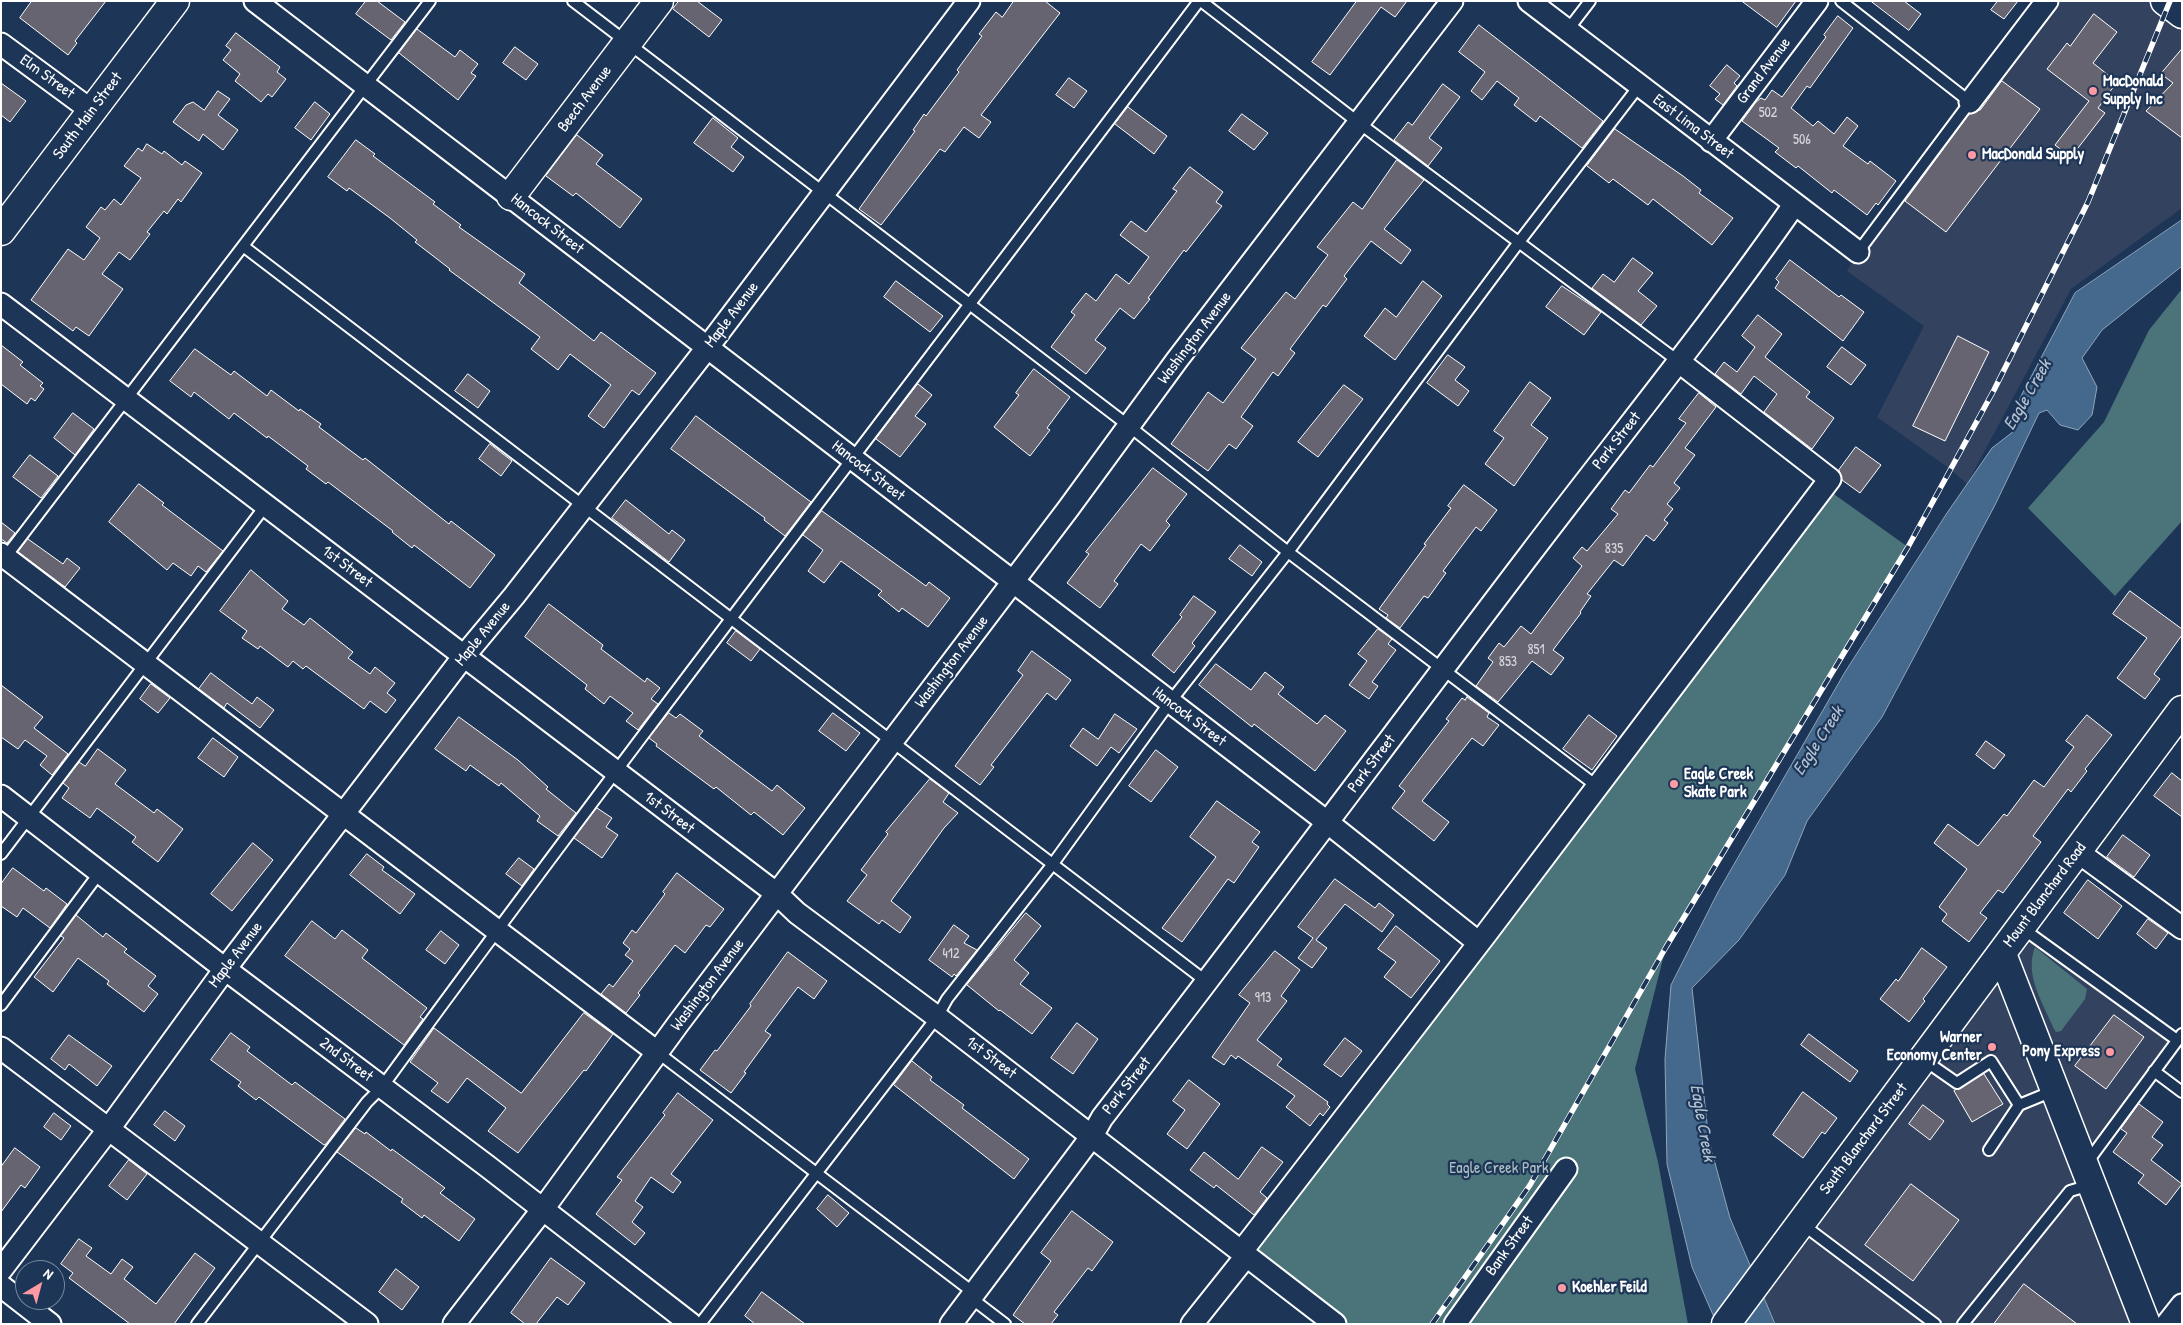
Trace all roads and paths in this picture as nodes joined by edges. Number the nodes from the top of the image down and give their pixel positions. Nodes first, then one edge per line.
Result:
1 (175, 1) edge
2 (255, 1) edge
3 (430, 1) edge
4 (573, 1) edge
5 (659, 1) edge
6 (969, 1) edge
7 (1200, 1) edge
8 (1452, 1) edge
9 (1529, 1) edge
10 (1590, 1) edge
11 (1817, 1) edge
12 (1841, 1) edge
13 (2046, 1) edge
14 (2166, 1) edge
15 (2182, 14) edge
16 (1567, 31) junction
17 (628, 42) junction
18 (1, 44) edge
19 (365, 85) junction
20 (1639, 86) junction
21 (1970, 102) junction
22 (92, 111) junction
23 (1359, 123) junction
24 (1711, 141) junction
25 (824, 193) junction
26 (511, 196) junction
27 (1794, 204) junction
28 (1, 231) edge
29 (1519, 242) junction
30 (244, 246) junction
31 (1858, 252) joint
32 (1, 304) edge
33 (971, 305) junction
34 (707, 348) junction
35 (1678, 361) junction
36 (127, 400) junction
37 (1129, 426) junction
38 (853, 460) junction
39 (266, 505) junction
40 (584, 506) junction
41 (1288, 552) junction
42 (3, 558) edge
43 (1012, 582) junction
44 (730, 619) junction
45 (464, 656) junction
46 (145, 664) junction
47 (1443, 669) junction
48 (1170, 702) junction
49 (2182, 710) edge
50 (891, 743) junction
51 (615, 772) junction
52 (1598, 787) junction
53 (1, 796) edge
54 (344, 814) junction
55 (30, 817) junction
56 (1328, 822) junction
57 (2078, 852) junction
58 (1, 854) edge
59 (1052, 864) junction
60 (100, 872) junction
61 (777, 894) junction
62 (2021, 928) junction
63 (2182, 928) edge
64 (497, 930) junction
65 (1479, 943) junction
66 (2002, 954) junction
67 (225, 969) junction
68 (1207, 982) junction
69 (1, 1005) edge
70 (937, 1017) junction
71 (2179, 1037) edge
72 (1, 1048) edge
73 (657, 1052) junction
74 (1924, 1060) junction
75 (2154, 1071) junction
76 (382, 1087) junction
77 (2055, 1090) junction
78 (2182, 1092) edge
79 (2019, 1105) junction
80 (108, 1130) junction
81 (1092, 1136) junction
82 (1989, 1150) dead end
83 (1566, 1168) dead end
84 (817, 1173) junction
85 (2088, 1176) junction
86 (542, 1209) junction
87 (1801, 1223) junction
88 (259, 1243) junction
89 (1244, 1253) junction
90 (1, 1270) edge
91 (1, 1286) edge
92 (972, 1295) junction
93 (2182, 1305) edge
94 (50, 1324) edge
95 (197, 1324) edge
96 (367, 1324) edge
97 (454, 1324) edge
98 (691, 1324) edge
99 (700, 1324) edge
100 (951, 1324) edge
101 (1005, 1324) edge
102 (1192, 1324) edge
103 (1335, 1324) edge
104 (1455, 1324) edge
105 (1726, 1324) edge
106 (1935, 1324) edge
107 (1963, 1324) edge
108 (2146, 1324) edge
109 (2167, 1324) edge

1 - 22 main road, South Main Street
2 - 19 street, Hancock Street
3 - 19 lane
4 - 17 lane
5 - 17 main road, Beech Avenue
6 - 25 street, Maple Avenue
7 - 23 lane
7 - 33 lane
8 - 23 street, Washington Avenue
9 - 16 street, East Lima Street
10 - 16 lane
11 - 24 street, Grand Avenue
12 - 21 lane
13 - 21 street
14 - 15 main road
16 - 20 street, East Lima Street
17 - 25 lane
17 - 26 main road, Beech Avenue
18 - 22 street, Elm Street
19 - 26 street, Hancock Street
19 - 30 lane
20 - 24 street, East Lima Street
20 - 29 lane
21 - 31 lane
22 - 28 main road, South Main Street
23 - 29 lane
23 - 37 street, Washington Avenue
24 - 27 street, East Lima Street
25 - 33 lane
25 - 34 street, Maple Avenue
26 - 34 street, Hancock Street
27 - 31 street, East Lima Street
27 - 35 street, Park Street
29 - 35 lane
29 - 41 lane
30 - 36 lane
30 - 40 lane
32 - 36 street, 1st Street
33 - 37 lane
33 - 38 lane
34 - 38 street, Hancock Street
34 - 40 street, Maple Avenue
35 - 47 street, Park Street
35 - 52 street
36 - 39 street, 1st Street
36 - 42 lane
37 - 41 lane
37 - 43 street, Washington Avenue
38 - 43 street, Hancock Street
38 - 44 lane
39 - 45 street, 1st Street
39 - 46 lane
40 - 44 lane
40 - 45 street, Maple Avenue
41 - 47 lane
41 - 48 lane
42 - 46 street
43 - 48 street, Hancock Street
43 - 50 street, Washington Avenue
44 - 50 lane
44 - 51 lane
45 - 51 street, 1st Street
45 - 54 street, Maple Avenue
46 - 54 street
46 - 55 lane
47 - 52 lane
47 - 56 street, Park Street
48 - 56 street, Hancock Street
48 - 59 lane
49 - 57 main road, Mount Blanchard Road
50 - 59 lane
50 - 61 street, Washington Avenue
51 - 61 street, 1st Street
51 - 64 lane
52 - 65 street
53 - 55 street, 2nd Street
54 - 64 street
54 - 67 street, Maple Avenue
55 - 58 lane
55 - 60 street, 2nd Street
56 - 65 street, Hancock Street
56 - 68 street, Park Street
57 - 62 main road, Mount Blanchard Road
57 - 63 street
59 - 68 lane
59 - 70 lane
60 - 67 street, 2nd Street
60 - 69 lane
61 - 70 street, 1st Street
61 - 73 street, Washington Avenue
62 - 66 main road, Mount Blanchard Road
62 - 71 lane
64 - 73 street
64 - 76 lane
65 - 89 street
66 - 74 main road, South Blanchard Street
66 - 77 main road, Mount Blanchard Road
67 - 76 street, 2nd Street
67 - 80 street, Maple Avenue
68 - 81 street, Park Street
70 - 81 street, 1st Street
70 - 84 lane
71 - 75 lane
72 - 80 street
73 - 84 lane
73 - 86 street, Washington Avenue
74 - 79 lane
74 - 87 main road, South Blanchard Street
75 - 78 lane
75 - 85 lane
76 - 86 street, 2nd Street
76 - 88 lane
77 - 79 lane
77 - 85 main road, Mount Blanchard Road
79 - 82 lane
80 - 88 street
80 - 90 street, Maple Avenue
81 - 89 street, 1st Street
81 - 92 street, Park Street
83 - 104 street, Bank Street
84 - 92 lane
84 - 99 lane
85 - 107 lane
85 - 108 main road, Mount Blanchard Road
86 - 97 street, Washington Avenue
86 - 98 street, 2nd Street
87 - 105 main road, South Blanchard Street
87 - 106 lane
88 - 95 lane
88 - 96 street
89 - 102 street
89 - 103 street, 1st Street
91 - 94 street
92 - 100 street, Park Street
92 - 101 lane
93 - 109 street

